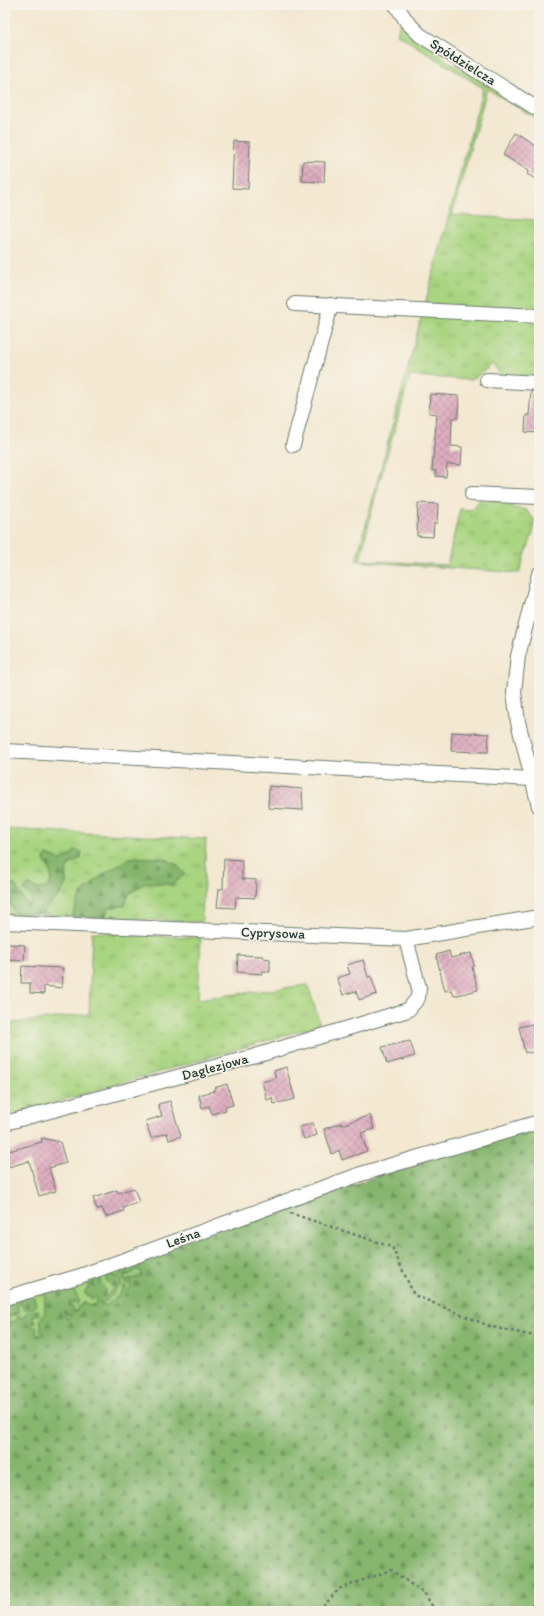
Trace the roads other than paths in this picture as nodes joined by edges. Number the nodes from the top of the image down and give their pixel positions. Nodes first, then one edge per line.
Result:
1 (396, 5) edge
2 (539, 110) edge
3 (295, 304) dead end
4 (330, 305) junction
5 (539, 316) edge
6 (487, 380) dead end
7 (539, 383) edge
8 (293, 444) dead end
9 (472, 494) dead end
10 (539, 497) edge
11 (539, 574) edge
12 (5, 751) edge
13 (532, 779) junction
14 (539, 806) edge
15 (539, 917) edge
16 (5, 922) edge
17 (406, 939) junction
18 (5, 1122) edge
19 (539, 1122) edge
20 (5, 1298) edge

1 - 2 street, Spółdzielcza
3 - 4 street
4 - 5 street
4 - 8 street
6 - 7 street
9 - 10 street
11 - 13 street
12 - 13 street
13 - 14 street
15 - 17 street, Cyprysowa
16 - 17 street, Cyprysowa
17 - 18 street, Daglezjowa
19 - 20 street, Leśna

